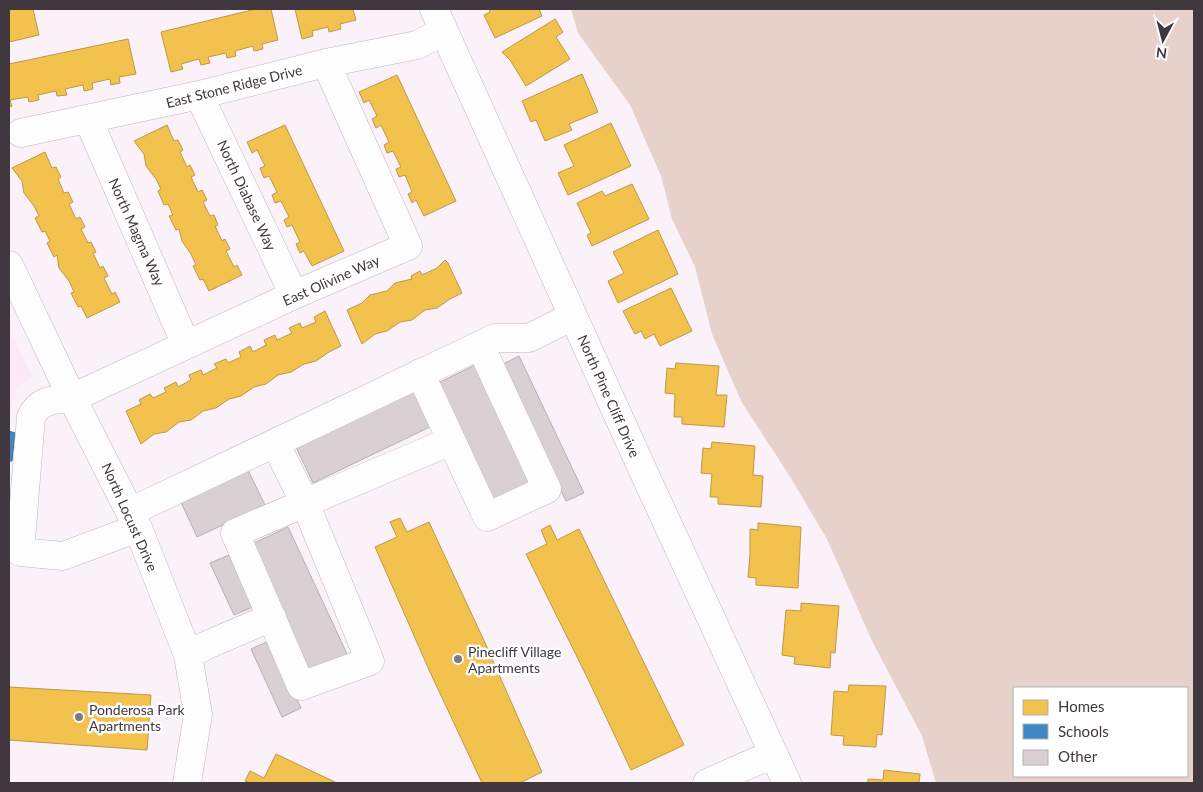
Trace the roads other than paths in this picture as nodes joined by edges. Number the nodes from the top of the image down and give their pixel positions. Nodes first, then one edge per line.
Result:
1 (439, 20) edge
2 (326, 64) junction
3 (199, 95) junction
4 (88, 119) junction
5 (21, 133) dead end
6 (9, 265) edge
7 (294, 295) junction
8 (573, 316) junction
9 (186, 344) junction
10 (480, 345) junction
11 (420, 373) junction
12 (72, 398) junction
13 (452, 441) junction
14 (275, 443) junction
15 (305, 503) junction
16 (134, 520) junction
17 (272, 617) junction
18 (188, 655) junction
19 (773, 754) junction
20 (188, 783) edge
21 (707, 783) edge
22 (787, 783) edge

1 - 2 street, East Stone Ridge Drive
1 - 8 street, North Pine Cliff Drive
2 - 3 street, East Stone Ridge Drive
2 - 7 street, East Olivine Way
3 - 4 street, East Stone Ridge Drive
3 - 7 street, North Diabase Way
4 - 5 street, East Stone Ridge Drive
4 - 9 street, North Magma Way
6 - 12 street, North Locust Drive
7 - 9 street, East Olivine Way
8 - 10 street
8 - 19 street, North Pine Cliff Drive
9 - 12 street, East Olivine Way
10 - 11 street
10 - 13 street
11 - 13 street
11 - 14 street
12 - 16 street, North Locust Drive
12 - 16 street, East Olivine Way
13 - 15 street
14 - 15 street
14 - 16 street
15 - 17 street
15 - 17 street
16 - 18 street, North Locust Drive
17 - 18 street
18 - 20 street, North Locust Drive
19 - 21 street
19 - 22 street, North Pine Cliff Drive

